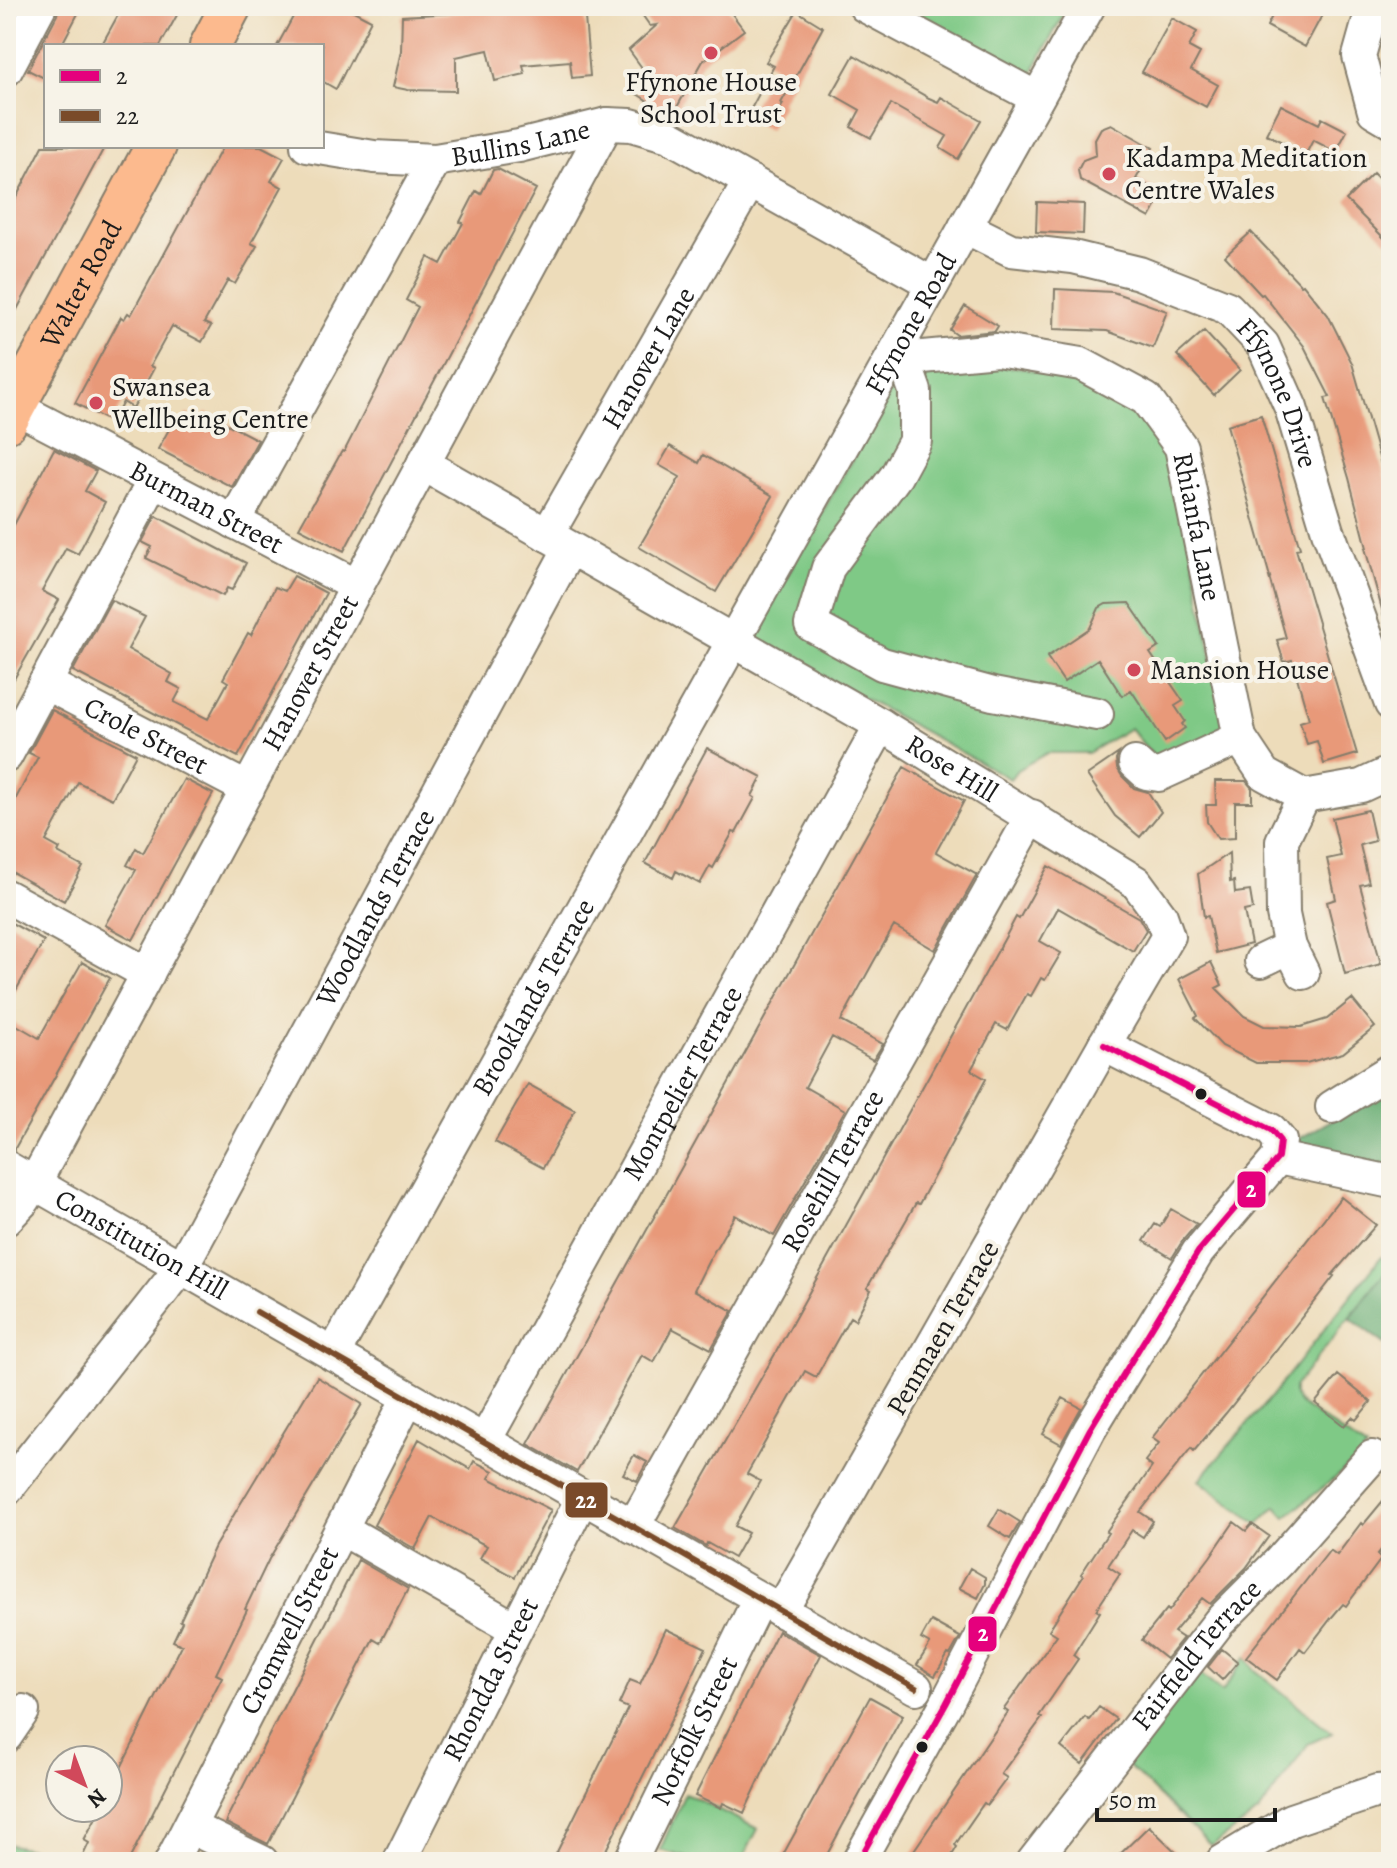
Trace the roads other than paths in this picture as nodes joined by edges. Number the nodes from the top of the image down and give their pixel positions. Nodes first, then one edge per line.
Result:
1 (40, 6) edge
2 (231, 6) edge
3 (865, 6) edge
4 (1089, 6) edge
5 (1373, 6) edge
6 (211, 44) edge
7 (6, 70) edge
8 (1037, 98) junction
9 (1391, 121) edge
10 (607, 124) junction
11 (155, 148) edge
12 (319, 148) edge
13 (435, 160) junction
14 (750, 181) junction
15 (965, 227) junction
16 (933, 284) junction
17 (897, 360) junction
18 (10, 415) edge
19 (423, 464) junction
20 (154, 480) junction
21 (234, 522) junction
22 (558, 542) junction
23 (357, 586) junction
24 (734, 640) junction
25 (1380, 645) edge
26 (45, 683) junction
27 (1391, 704) edge
28 (1097, 714) dead end
29 (881, 725) junction
30 (1240, 738) junction
31 (6, 756) edge
32 (1135, 763) dead end
33 (1391, 772) edge
34 (248, 789) junction
35 (1304, 796) junction
36 (1032, 816) junction
37 (6, 896) edge
38 (1261, 961) dead end
39 (148, 974) junction
40 (1104, 1045) junction
41 (1391, 1070) edge
42 (1332, 1107) dead end
43 (1279, 1150) junction
44 (6, 1167) edge
45 (1391, 1182) edge
46 (34, 1184) junction
47 (6, 1219) edge
48 (181, 1268) junction
49 (333, 1355) junction
50 (408, 1398) junction
51 (484, 1442) junction
52 (1372, 1457) dead end
53 (6, 1490) edge
54 (582, 1498) junction
55 (633, 1527) junction
56 (342, 1529) junction
57 (770, 1605) junction
58 (516, 1629) junction
59 (916, 1688) dead end
60 (1391, 1790) edge
61 (190, 1827) junction
62 (171, 1862) edge
63 (262, 1862) edge
64 (399, 1862) edge
65 (630, 1862) edge
66 (858, 1862) edge
67 (1033, 1862) edge
68 (1222, 1862) edge

1 - 7 street
2 - 6 main road
3 - 8 street
4 - 8 street, Ffynone Road
5 - 9 street
8 - 15 street, Ffynone Road
10 - 13 street, Bullins Lane
10 - 14 street, Bullins Lane
10 - 19 street, Hanover Street
11 - 18 main road, Walter Road
12 - 13 street, Bullins Lane
13 - 21 street
14 - 16 street, Bullins Lane
14 - 22 street, Hanover Lane
15 - 16 street, Ffynone Road
15 - 25 street, Ffynone Drive
16 - 17 street, Ffynone Road
17 - 24 street, Ffynone Road
17 - 28 street
17 - 30 street, Rhianfa Lane
18 - 20 street, Burman Street
19 - 22 street, Rose Hill
19 - 23 street, Hanover Street
20 - 21 street, Burman Street
20 - 26 street
21 - 23 street, Burman Street
22 - 24 street, Rose Hill
22 - 48 street, Woodlands Terrace
23 - 34 street, Hanover Street
24 - 29 street, Rose Hill
24 - 49 street, Brooklands Terrace
25 - 27 street, Ffynone Drive
26 - 31 street
26 - 34 street, Crole Street
29 - 36 street, Rose Hill
29 - 51 street, Montpelier Terrace
30 - 32 street
30 - 35 street
33 - 35 street
34 - 39 street, Hanover Street
35 - 38 street
36 - 40 street, Rose Hill
36 - 55 street, Rosehill Terrace
37 - 39 street
39 - 46 street, Hanover Street
40 - 43 street
40 - 57 street, Penmaen Terrace
41 - 42 street
43 - 45 street
43 - 66 street
44 - 46 street, Constitution Hill
46 - 47 street, Hanover Street
46 - 48 street, Constitution Hill
48 - 49 street, Constitution Hill
48 - 53 street, Woodlands Terrace
49 - 50 street, Constitution Hill
50 - 51 street, Constitution Hill
50 - 56 street, Cromwell Street
51 - 54 street, Constitution Hill
52 - 67 street, Fairfield Terrace
54 - 55 street, Constitution Hill
54 - 58 street, Rhondda Street
55 - 57 street, Constitution Hill
56 - 58 street
56 - 61 street, Cromwell Street
57 - 59 street, Constitution Hill
57 - 65 street, Norfolk Street
58 - 64 street, Rhondda Street
60 - 68 street
61 - 62 street, Cromwell Street
61 - 63 street

